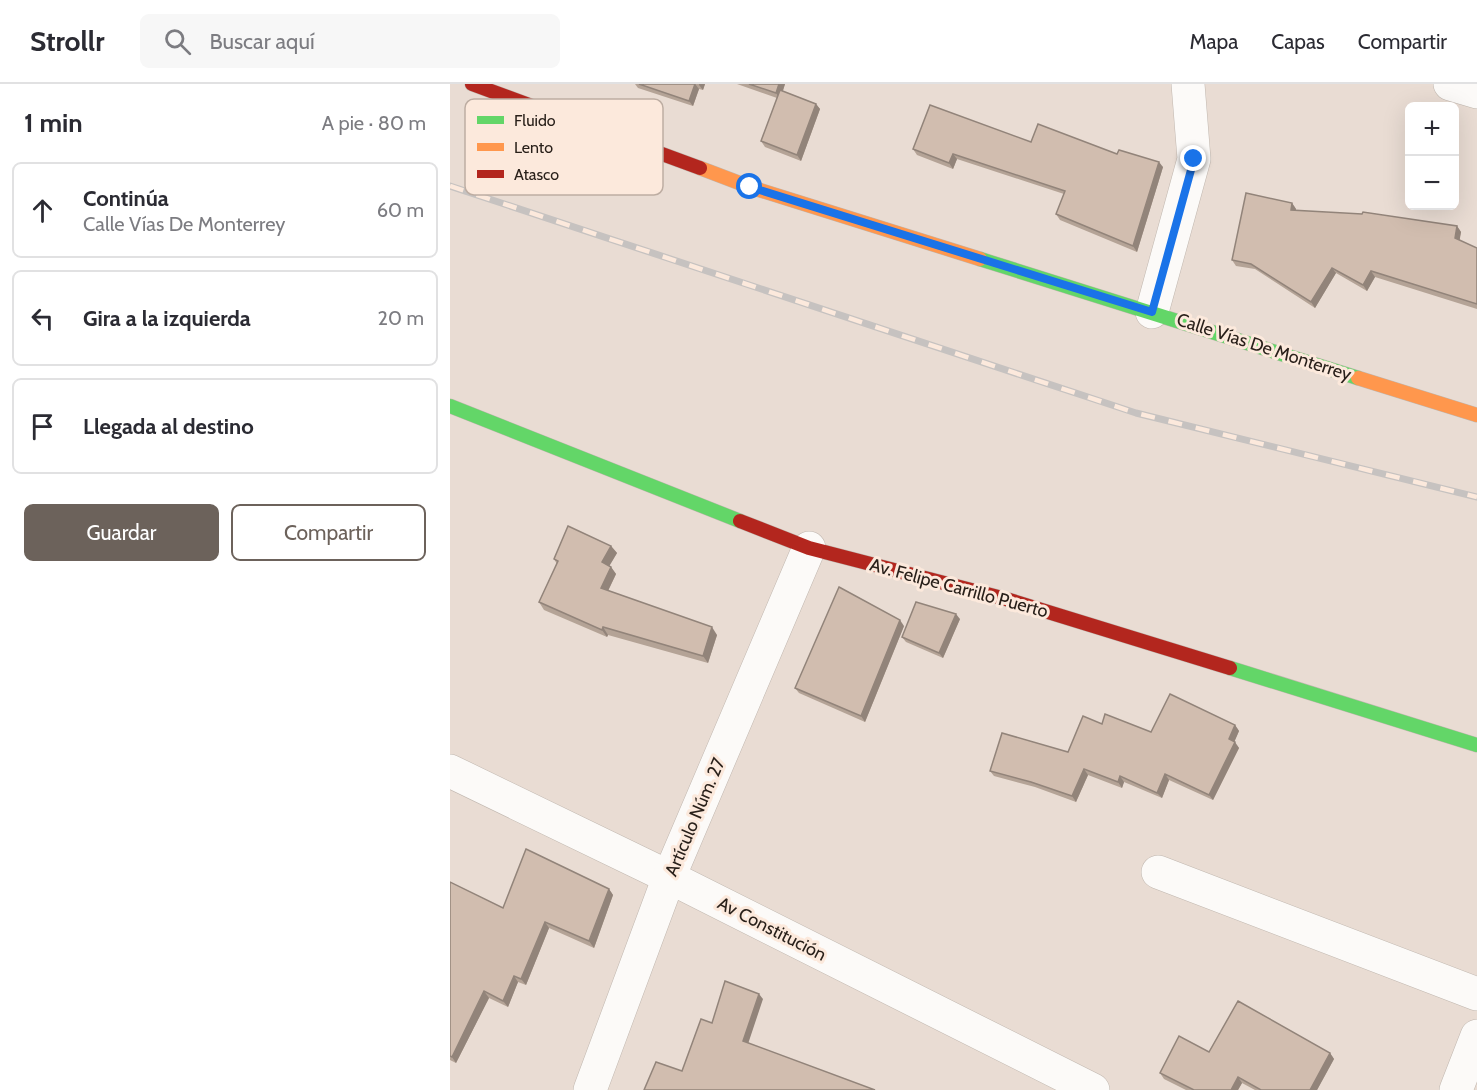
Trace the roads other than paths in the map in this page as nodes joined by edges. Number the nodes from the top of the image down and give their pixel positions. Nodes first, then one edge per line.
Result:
1 (472, 84) edge
2 (1188, 84) edge
3 (1450, 84) edge
4 (1477, 92) edge
5 (512, 99) edge
6 (663, 155) edge
7 (1152, 312) junction
8 (450, 406) edge
9 (1477, 415) edge
10 (809, 548) junction
11 (1477, 745) edge
12 (450, 771) edge
13 (1158, 872) dead end
14 (669, 877) junction
15 (1477, 994) edge
16 (1477, 1036) edge
17 (590, 1090) edge
18 (1093, 1090) edge
19 (1456, 1090) edge

1 - 5 street, Calle Vías De Monterrey
2 - 7 street
3 - 4 street
6 - 7 street, Calle Vías De Monterrey
7 - 9 street, Calle Vías De Monterrey
8 - 10 street, Av. Felipe Carrillo Puerto
10 - 11 street, Av. Felipe Carrillo Puerto
10 - 14 street, Artículo Núm. 27
12 - 14 street, Av Constitución
13 - 15 street
14 - 17 street, Artículo Núm. 27
14 - 18 street, Av Constitución
16 - 19 street

